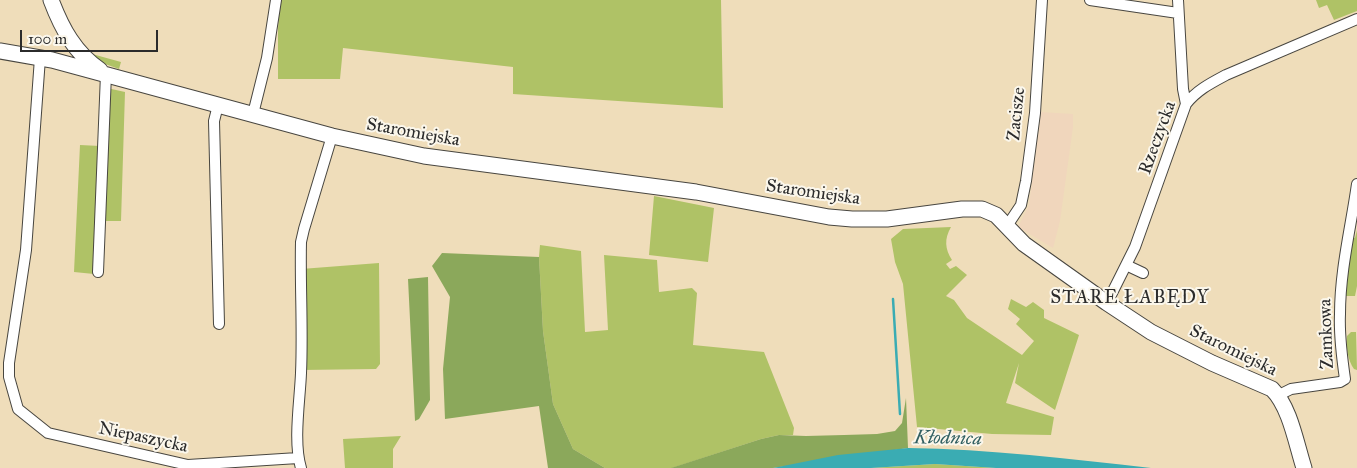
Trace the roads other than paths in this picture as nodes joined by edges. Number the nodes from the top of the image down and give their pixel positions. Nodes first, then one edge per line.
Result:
1 (52, 0) edge
2 (275, 0) edge
3 (1042, 0) edge
4 (1090, 0) edge
5 (1178, 0) edge
6 (1178, 13) junction
7 (1357, 19) edge
8 (69, 38) junction
9 (0, 51) edge
10 (40, 58) junction
11 (60, 62) junction
12 (106, 74) junction
13 (1186, 104) junction
14 (218, 105) junction
15 (253, 114) junction
16 (332, 136) junction
17 (1357, 184) edge
18 (1354, 220) edge
19 (1007, 226) junction
20 (1126, 265) junction
21 (98, 272) dead end
22 (1143, 273) dead end
23 (1108, 303) junction
24 (219, 324) dead end
25 (5, 362) edge
26 (1278, 395) junction
27 (300, 463) edge
28 (1304, 468) edge

1 - 8 street
2 - 15 street
3 - 19 street, Zacisze
4 - 6 street
5 - 6 street
6 - 13 street
7 - 13 street, Rzeczycka
8 - 11 street
8 - 12 street
9 - 10 street, Staromiejska
10 - 11 street, Staromiejska
10 - 25 street, Niepaszycka
11 - 12 street, Staromiejska
12 - 14 street, Staromiejska
12 - 21 street
13 - 20 street, Rzeczycka
14 - 15 street, Staromiejska
14 - 24 street
15 - 16 street, Staromiejska
16 - 19 street, Staromiejska
16 - 27 street, Niepaszycka
17 - 18 street, Zamkowa
18 - 26 street, Zamkowa
19 - 23 street, Staromiejska
20 - 22 street
20 - 23 street, Rzeczycka
23 - 26 street, Staromiejska
25 - 27 street, Niepaszycka
26 - 28 street, Staromiejska

